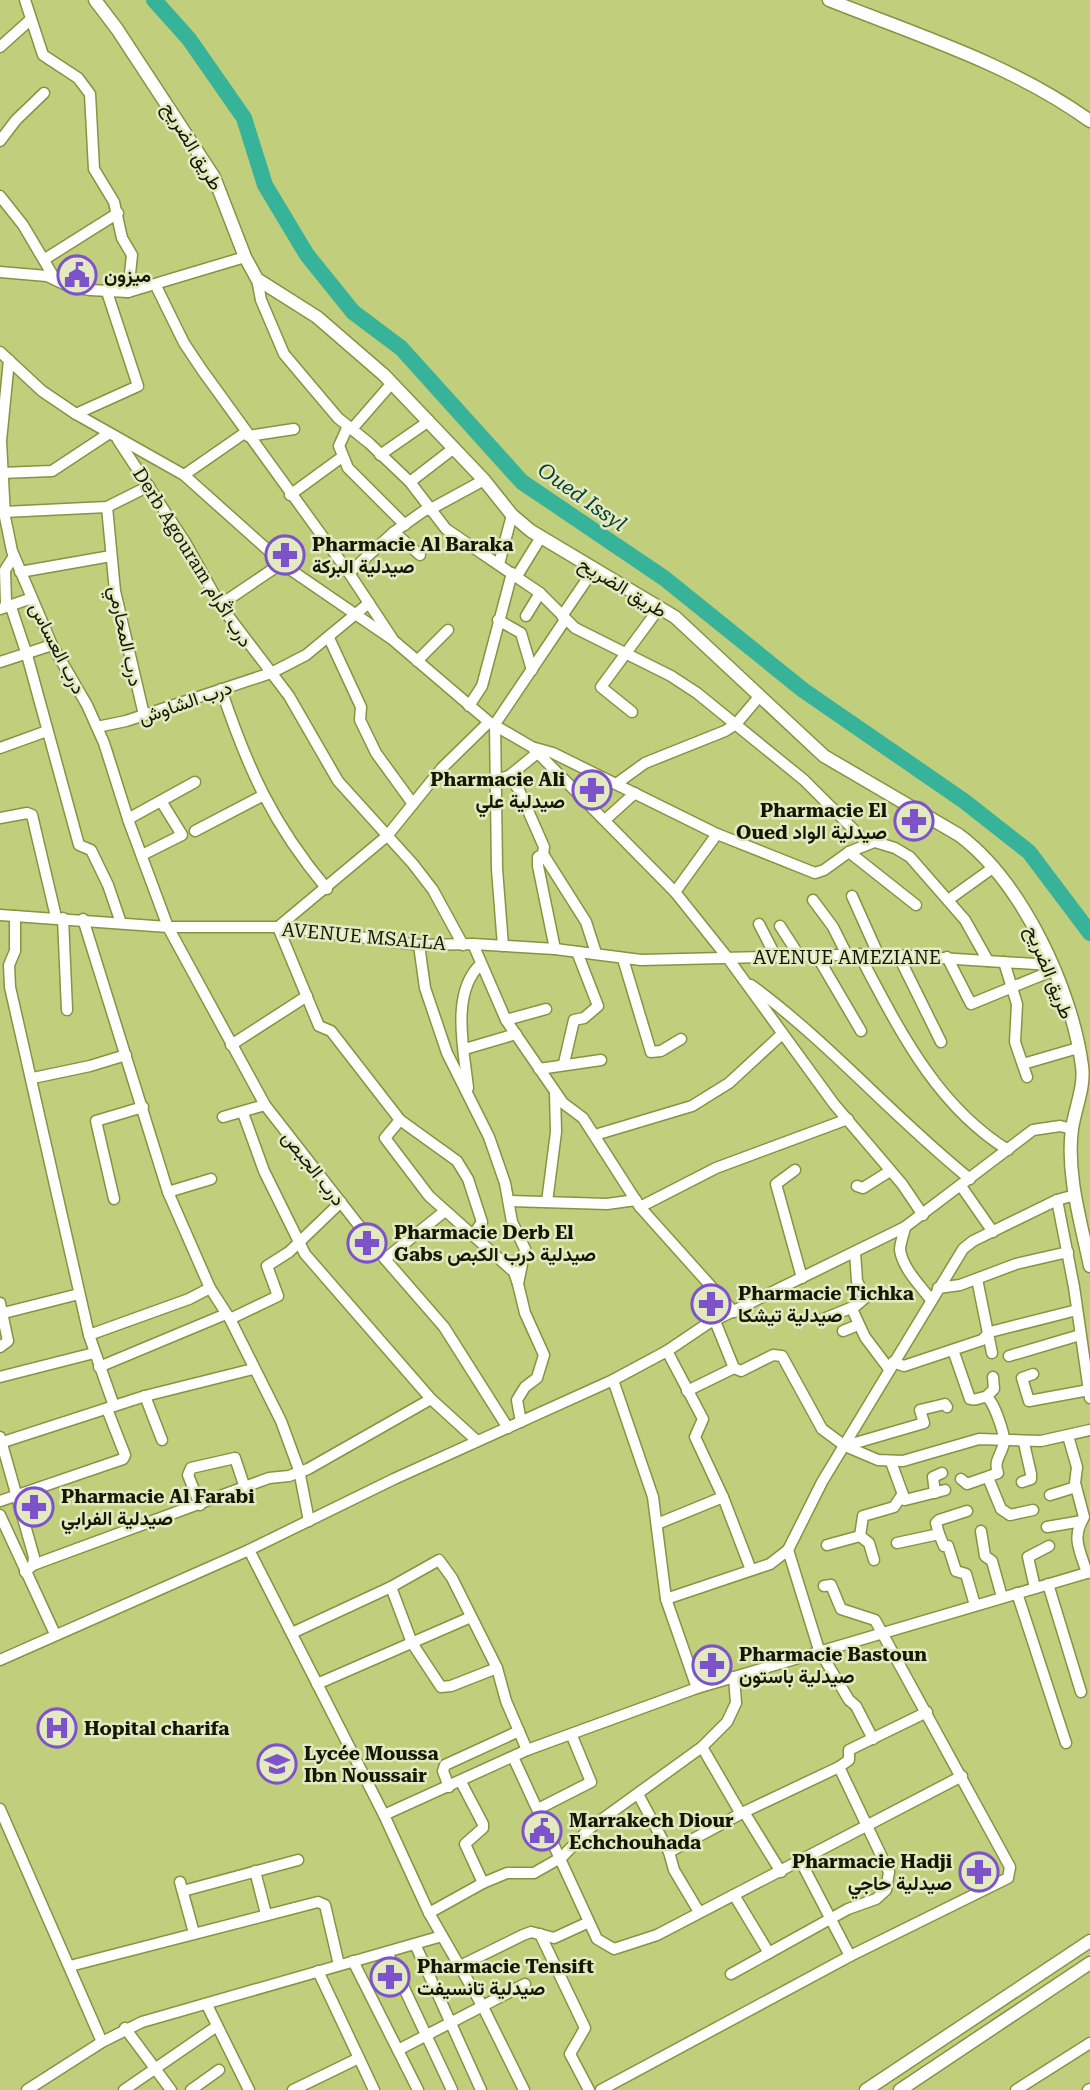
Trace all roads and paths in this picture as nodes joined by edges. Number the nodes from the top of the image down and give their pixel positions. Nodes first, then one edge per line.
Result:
1 (24, 0) edge
2 (94, 0) edge
3 (829, 0) edge
4 (30, 20) junction
5 (0, 47) edge
6 (44, 93) dead end
7 (1090, 121) edge
8 (0, 141) edge
9 (0, 195) edge
10 (118, 214) junction
11 (245, 257) junction
12 (45, 259) junction
13 (0, 272) edge
14 (55, 279) junction
15 (257, 279) junction
16 (156, 286) junction
17 (107, 292) junction
18 (128, 292) junction
19 (0, 352) edge
20 (9, 360) junction
21 (392, 383) junction
22 (1, 408) edge
23 (76, 414) junction
24 (429, 421) junction
25 (350, 428) junction
26 (294, 429) dead end
27 (108, 434) junction
28 (247, 434) junction
29 (118, 440) junction
30 (454, 447) junction
31 (380, 455) junction
32 (342, 457) junction
33 (1, 473) edge
34 (184, 475) junction
35 (484, 480) junction
36 (410, 482) junction
37 (149, 486) junction
38 (290, 495) junction
39 (2, 496) edge
40 (107, 506) junction
41 (429, 509) junction
42 (4, 512) junction
43 (512, 515) junction
44 (405, 524) junction
45 (394, 532) junction
46 (541, 537) junction
47 (420, 555) dead end
48 (13, 556) junction
49 (111, 556) junction
50 (282, 563) junction
51 (499, 564) junction
52 (594, 569) junction
53 (20, 572) junction
54 (349, 573) junction
55 (514, 575) junction
56 (540, 593) junction
57 (32, 598) junction
58 (369, 603) junction
59 (219, 605) junction
60 (660, 607) junction
61 (4, 608) edge
62 (354, 616) junction
63 (526, 616) dead end
64 (563, 618) junction
65 (498, 620) junction
66 (449, 630) dead end
67 (329, 638) junction
68 (393, 640) junction
69 (52, 645) junction
70 (27, 654) junction
71 (625, 654) junction
72 (416, 661) junction
73 (0, 662) edge
74 (531, 670) junction
75 (271, 673) junction
76 (221, 689) junction
77 (758, 698) junction
78 (469, 706) junction
79 (632, 712) dead end
80 (144, 715) junction
81 (492, 723) junction
82 (736, 724) junction
83 (97, 727) junction
84 (47, 732) junction
85 (0, 748) edge
86 (536, 750) junction
87 (504, 778) junction
88 (195, 782) dead end
89 (616, 785) junction
90 (635, 793) junction
91 (262, 796) junction
92 (161, 801) junction
93 (414, 804) junction
94 (0, 818) edge
95 (128, 819) junction
96 (605, 820) junction
97 (195, 831) dead end
98 (716, 834) junction
99 (387, 836) junction
100 (874, 842) junction
101 (849, 852) junction
102 (543, 854) junction
103 (142, 855) junction
104 (993, 867) junction
105 (327, 888) junction
106 (675, 892) junction
107 (852, 896) dead end
108 (813, 900) dead end
109 (948, 900) junction
110 (916, 905) dead end
111 (0, 915) edge
112 (15, 916) junction
113 (59, 918) junction
114 (83, 919) junction
115 (121, 923) junction
116 (759, 924) dead end
117 (780, 926) dead end
118 (168, 927) junction
119 (278, 927) junction
120 (468, 944) junction
121 (419, 945) junction
122 (503, 946) junction
123 (555, 949) junction
124 (578, 952) junction
125 (596, 953) junction
126 (853, 954) junction
127 (878, 954) junction
128 (898, 955) junction
129 (817, 956) junction
130 (727, 957) junction
131 (776, 957) junction
132 (800, 957) junction
133 (947, 957) junction
134 (623, 958) junction
135 (988, 961) junction
136 (1004, 962) junction
137 (481, 964) junction
138 (1052, 967) junction
139 (743, 979) junction
140 (1012, 985) junction
141 (307, 996) junction
142 (546, 1009) dead end
143 (67, 1010) dead end
144 (506, 1020) junction
145 (861, 1031) dead end
146 (516, 1034) junction
147 (781, 1035) junction
148 (681, 1040) dead end
149 (941, 1042) dead end
150 (231, 1045) junction
151 (1078, 1048) junction
152 (465, 1049) junction
153 (126, 1055) junction
154 (601, 1060) dead end
155 (564, 1063) junction
156 (1023, 1064) junction
157 (539, 1069) junction
158 (1027, 1077) dead end
159 (33, 1079) junction
160 (554, 1090) junction
161 (469, 1096) junction
162 (265, 1105) junction
163 (143, 1107) junction
164 (243, 1114) junction
165 (223, 1117) dead end
166 (848, 1119) junction
167 (400, 1121) junction
168 (1072, 1129) junction
169 (595, 1135) junction
170 (1008, 1150) junction
171 (795, 1170) dead end
172 (890, 1171) junction
173 (211, 1179) dead end
174 (965, 1183) junction
175 (858, 1186) dead end
176 (168, 1192) junction
177 (1075, 1195) junction
178 (114, 1199) dead end
179 (1057, 1200) junction
180 (510, 1201) junction
181 (341, 1202) junction
182 (547, 1202) junction
183 (638, 1203) junction
184 (445, 1211) junction
185 (923, 1215) junction
186 (905, 1227) junction
187 (993, 1232) junction
188 (473, 1235) junction
189 (298, 1243) junction
190 (855, 1252) junction
191 (1068, 1252) junction
192 (385, 1259) junction
193 (1090, 1266) edge
194 (802, 1278) junction
195 (977, 1279) junction
196 (518, 1284) junction
197 (210, 1288) junction
198 (938, 1288) junction
199 (79, 1294) junction
200 (932, 1300) junction
201 (853, 1307) junction
202 (1, 1310) edge
203 (1077, 1310) junction
204 (734, 1312) junction
205 (228, 1316) junction
206 (821, 1320) dead end
207 (715, 1321) junction
208 (858, 1325) junction
209 (843, 1331) dead end
210 (990, 1332) junction
211 (89, 1335) junction
212 (1080, 1335) junction
213 (0, 1347) edge
214 (953, 1350) junction
215 (667, 1351) junction
216 (94, 1353) junction
217 (992, 1353) dead end
218 (1009, 1356) dead end
219 (891, 1366) junction
220 (99, 1367) junction
221 (734, 1368) junction
222 (253, 1369) junction
223 (0, 1377) edge
224 (993, 1377) dead end
225 (1023, 1377) dead end
226 (612, 1380) junction
227 (687, 1391) junction
228 (1089, 1394) edge
229 (145, 1396) junction
230 (986, 1397) junction
231 (431, 1399) junction
232 (110, 1407) junction
233 (947, 1407) dead end
234 (521, 1422) junction
235 (508, 1428) junction
236 (1090, 1430) edge
237 (1068, 1436) junction
238 (162, 1440) dead end
239 (476, 1440) junction
240 (1004, 1440) junction
241 (1, 1441) edge
242 (1024, 1443) junction
243 (845, 1446) junction
244 (891, 1462) junction
245 (299, 1470) junction
246 (942, 1473) dead end
247 (990, 1476) junction
248 (961, 1479) dead end
249 (1022, 1482) dead end
250 (1076, 1487) junction
251 (245, 1488) junction
252 (14, 1494) junction
253 (1050, 1494) dead end
254 (902, 1495) junction
255 (723, 1497) junction
256 (0, 1501) edge
257 (200, 1505) junction
258 (1033, 1510) dead end
259 (967, 1511) dead end
260 (0, 1516) edge
261 (309, 1521) junction
262 (1082, 1521) junction
263 (657, 1524) junction
264 (1046, 1527) dead end
265 (981, 1531) dead end
266 (939, 1534) junction
267 (860, 1536) junction
268 (897, 1543) dead end
269 (827, 1545) dead end
270 (1049, 1546) dead end
271 (249, 1550) junction
272 (789, 1550) junction
273 (874, 1560) dead end
274 (29, 1569) junction
275 (751, 1570) junction
276 (1088, 1573) edge
277 (1048, 1584) junction
278 (824, 1586) dead end
279 (391, 1587) junction
280 (1035, 1588) junction
281 (1017, 1593) junction
282 (1003, 1597) junction
283 (666, 1599) junction
284 (975, 1605) junction
285 (471, 1617) junction
286 (881, 1631) junction
287 (292, 1633) junction
288 (55, 1634) junction
289 (412, 1643) junction
290 (819, 1650) junction
291 (0, 1660) edge
292 (497, 1668) junction
293 (734, 1677) junction
294 (317, 1684) junction
295 (697, 1688) junction
296 (1081, 1692) dead end
297 (927, 1712) junction
298 (519, 1731) junction
299 (572, 1736) junction
300 (873, 1740) junction
301 (1066, 1743) dead end
302 (702, 1747) junction
303 (527, 1750) junction
304 (514, 1759) junction
305 (839, 1767) junction
306 (962, 1776) junction
307 (461, 1782) junction
308 (449, 1787) junction
309 (638, 1794) junction
310 (0, 1809) edge
311 (538, 1809) junction
312 (742, 1813) junction
313 (384, 1815) junction
314 (866, 1826) junction
315 (669, 1852) junction
316 (562, 1857) junction
317 (298, 1860) dead end
318 (801, 1862) junction
319 (255, 1871) junction
320 (781, 1871) junction
321 (483, 1883) junction
322 (734, 1895) junction
323 (699, 1912) junction
324 (429, 1913) junction
325 (266, 1914) junction
326 (831, 1919) junction
327 (589, 1922) junction
328 (194, 1933) junction
329 (540, 1934) junction
330 (442, 1936) junction
331 (1090, 1941) edge
332 (415, 1944) junction
333 (387, 1952) junction
334 (769, 1953) junction
335 (850, 1956) junction
336 (354, 1961) junction
337 (1090, 1963) edge
338 (339, 1965) junction
339 (70, 1966) junction
340 (460, 1966) junction
341 (318, 1971) junction
342 (732, 1974) dead end
343 (525, 1984) dead end
344 (207, 2005) junction
345 (483, 2007) junction
346 (452, 2023) junction
347 (217, 2026) junction
348 (125, 2028) junction
349 (427, 2035) junction
350 (102, 2042) junction
351 (1090, 2043) edge
352 (398, 2050) junction
353 (359, 2058) junction
354 (155, 2069) junction
355 (219, 2070) dead end
356 (523, 2087) edge
357 (33, 2089) edge
358 (124, 2090) edge
359 (171, 2090) edge
360 (191, 2090) edge
361 (249, 2090) edge
362 (293, 2090) edge
363 (374, 2090) edge
364 (418, 2090) edge
365 (452, 2090) edge
366 (481, 2090) edge
367 (509, 2090) edge
368 (589, 2090) edge
369 (601, 2090) edge
370 (866, 2090) edge
371 (900, 2090) edge
372 (1016, 2090) edge

1 - 4 street
2 - 11 street, طريق الضريح
3 - 7 street
4 - 5 street
4 - 10 street
6 - 8 street
9 - 12 street
10 - 12 street
10 - 18 street
11 - 15 street, طريق الضريح
11 - 16 street
12 - 14 street
13 - 14 street
14 - 17 street
15 - 21 street, طريق الضريح
15 - 25 street
16 - 18 street
16 - 28 street
17 - 18 street
17 - 23 street
19 - 20 street
20 - 22 street, درب العساس
20 - 23 street
21 - 24 street, طريق الضريح
21 - 25 street
22 - 33 street, درب العساس
23 - 27 street
24 - 30 street, طريق الضريح
24 - 31 street
25 - 31 street
25 - 32 street
26 - 28 street
27 - 29 street
27 - 33 street
28 - 34 street
28 - 38 street
29 - 34 street
29 - 37 street, Derb Agouram درب اڭرام
30 - 35 street, طريق الضريح
30 - 36 street
31 - 36 street
32 - 38 street
32 - 44 street
33 - 39 street, درب العساس
34 - 50 street
35 - 41 street
35 - 43 street, طريق الضريح
36 - 41 street
37 - 40 street
37 - 59 street, Derb Agouram درب اڭرام
38 - 54 street
39 - 42 street, درب العساس
40 - 42 street
40 - 49 street, درب المحارمي
41 - 44 street
41 - 51 street
42 - 48 street, درب العساس
43 - 46 street, طريق الضريح
43 - 51 street
44 - 45 street
45 - 47 street
45 - 54 street
46 - 52 street, طريق الضريح
46 - 55 street
48 - 53 street, درب العساس
48 - 61 street
49 - 53 street
49 - 80 street, درب المحارمي
50 - 59 street
50 - 62 street
51 - 55 street
52 - 60 street, طريق الضريح
52 - 64 street
53 - 57 street, درب العساس
54 - 58 street
55 - 56 street
55 - 65 street
56 - 63 street
56 - 64 street
57 - 61 street
57 - 69 street, درب العساس
58 - 62 street, درب الشاوش
58 - 68 street
59 - 75 street, Derb Agouram درب اڭرام
60 - 71 street
60 - 77 street, طريق الضريح
61 - 70 street
62 - 67 street, درب الشاوش
62 - 68 street
64 - 71 street
64 - 74 street
65 - 74 street
65 - 78 street
66 - 72 street
67 - 75 street, درب الشاوش
67 - 93 street
68 - 72 street
69 - 70 street
69 - 83 street, درب العساس
70 - 73 street
70 - 84 street
71 - 79 street
71 - 82 street
72 - 78 street
74 - 81 street
75 - 76 street, درب الشاوش
75 - 99 street, Derb Agouram درب اڭرام
76 - 80 street, درب الشاوش
76 - 91 street
77 - 82 street
77 - 104 street, طريق الضريح
78 - 81 street
80 - 83 street, درب الشاوش
81 - 86 street
81 - 87 street
81 - 93 street
82 - 89 street
82 - 100 street
83 - 95 street, درب العساس
84 - 85 street
84 - 115 street
86 - 87 street
86 - 89 street
86 - 96 street
87 - 102 street
87 - 122 street
88 - 92 street
89 - 90 street
90 - 96 street
90 - 98 street
91 - 97 street
91 - 105 street
92 - 95 street
92 - 103 street
93 - 99 street
94 - 113 street
95 - 103 street, درب العساس
96 - 106 street
98 - 101 street
98 - 106 street
99 - 105 street
99 - 120 street, Derb Agouram درب اڭرام
100 - 101 street
100 - 109 street
101 - 110 street
102 - 123 street
102 - 125 street
103 - 118 street, درب العساس
104 - 109 street
104 - 138 street, طريق الضريح
105 - 119 street
106 - 130 street
107 - 127 street
108 - 126 street
109 - 135 street
111 - 112 street, AVENUE MSALLA
112 - 113 street, AVENUE MSALLA
112 - 159 street
113 - 114 street, AVENUE MSALLA
113 - 143 street
114 - 115 street, AVENUE MSALLA
114 - 153 street
115 - 118 street, AVENUE MSALLA
116 - 131 street
117 - 132 street
118 - 119 street, AVENUE MSALLA
118 - 150 street, درب الجبص
119 - 121 street, AVENUE MSALLA
119 - 141 street
120 - 121 street, AVENUE MSALLA
120 - 122 street, AVENUE MSALLA
120 - 137 street, Derb Agouram درب اڭرام
121 - 161 street
122 - 123 street, AVENUE MSALLA
123 - 124 street, AVENUE MSALLA
124 - 125 street, AVENUE MSALLA
124 - 155 street
125 - 134 street, AVENUE MSALLA
126 - 127 street, AVENUE AMEZIANE
126 - 129 street, AVENUE AMEZIANE
126 - 170 street
127 - 128 street, AVENUE AMEZIANE
128 - 133 street, AVENUE AMEZIANE
128 - 149 street
129 - 132 street, AVENUE AMEZIANE
129 - 145 street
130 - 131 street, AVENUE AMEZIANE
130 - 134 street, AVENUE MSALLA
130 - 139 street
131 - 132 street, AVENUE AMEZIANE
133 - 135 street, AVENUE AMEZIANE
133 - 140 street
134 - 148 street
135 - 136 street, AVENUE AMEZIANE
136 - 138 street, AVENUE AMEZIANE
136 - 140 street
137 - 144 street, Derb Agouram درب اڭرام
137 - 152 street
138 - 140 street
138 - 151 street, طريق الضريح
139 - 147 street
139 - 174 street
140 - 156 street
141 - 150 street
141 - 167 street
142 - 144 street
144 - 146 street, Derb Agouram درب اڭرام
146 - 152 street
146 - 157 street, Derb Agouram درب اڭرام
147 - 166 street
147 - 169 street
150 - 162 street, درب الجبص
151 - 156 street
151 - 168 street, طريق الضريح
152 - 161 street
153 - 159 street
153 - 163 street
154 - 155 street
155 - 157 street
156 - 158 street
157 - 160 street, Derb Agouram درب اڭرام
159 - 199 street
160 - 169 street, Derb Agouram درب اڭرام
160 - 182 street
161 - 180 street
162 - 164 street
162 - 181 street, درب الجبص
163 - 176 street
163 - 178 street
164 - 165 street
164 - 189 street
166 - 172 street
166 - 183 street
167 - 184 street
167 - 188 street
168 - 170 street
168 - 177 street, طريق الضريح
169 - 183 street, Derb Agouram درب اڭرام
170 - 174 street
171 - 194 street
172 - 175 street
172 - 185 street
173 - 176 street
174 - 185 street
174 - 187 street
176 - 197 street
177 - 179 street
177 - 193 street, طريق الضريح
179 - 187 street
179 - 191 street
180 - 182 street
180 - 196 street
181 - 189 street
181 - 192 street, درب الجبص
182 - 183 street
183 - 204 street, Derb Agouram درب اڭرام
184 - 188 street
184 - 192 street
185 - 186 street
186 - 190 street
186 - 200 street
187 - 198 street
188 - 196 street
189 - 205 street
189 - 231 street
190 - 194 street
190 - 201 street
191 - 195 street
191 - 203 street
192 - 235 street, درب الجبص
194 - 204 street
195 - 198 street
195 - 210 street
196 - 234 street
197 - 205 street
197 - 211 street
198 - 200 street
199 - 202 street
199 - 211 street
200 - 219 street
201 - 206 street
201 - 208 street
202 - 213 street
203 - 210 street
203 - 212 street
204 - 207 street
205 - 220 street
205 - 222 street
207 - 215 street
207 - 221 street
208 - 209 street
208 - 219 street
210 - 214 street
210 - 217 street
211 - 216 street
212 - 218 street
212 - 228 street
214 - 219 street
214 - 230 street
215 - 226 street
215 - 227 street
216 - 220 street
216 - 223 street
219 - 243 street
220 - 232 street
221 - 227 street
221 - 243 street
222 - 229 street
222 - 245 street
224 - 230 street
225 - 228 street
226 - 234 street
226 - 263 street
227 - 255 street
229 - 232 street
229 - 238 street
230 - 240 street
231 - 239 street
231 - 245 street
232 - 241 street
232 - 252 street
233 - 243 street
234 - 235 street
235 - 239 street
236 - 237 street
237 - 242 street
237 - 250 street
239 - 261 street
240 - 242 street
240 - 244 street
240 - 247 street
241 - 252 street
242 - 249 street
243 - 244 street
243 - 272 street
244 - 254 street
245 - 251 street
245 - 261 street
246 - 254 street
247 - 248 street
247 - 258 street
250 - 253 street
250 - 262 street
251 - 257 street
251 - 257 street
252 - 256 street
252 - 274 street
254 - 267 street
255 - 263 street
255 - 275 street
257 - 274 street
259 - 266 street
260 - 274 street
261 - 271 street
262 - 264 street
262 - 276 street
263 - 283 street
265 - 282 street
266 - 268 street
266 - 284 street
267 - 269 street
267 - 273 street
270 - 280 street
271 - 287 street
271 - 288 street
272 - 275 street
272 - 290 street
274 - 288 street
275 - 283 street
276 - 277 street
277 - 280 street
277 - 296 street
278 - 286 street
279 - 285 street
279 - 287 street
279 - 289 street
280 - 281 street
281 - 282 street
281 - 301 street
282 - 284 street
283 - 295 street
284 - 286 street
285 - 289 street
285 - 292 street
286 - 290 street
286 - 297 street
287 - 294 street
288 - 291 street
289 - 292 street
289 - 294 street
290 - 293 street
290 - 300 street
292 - 298 street
293 - 295 street
293 - 302 street
294 - 313 street
295 - 299 street
297 - 300 street
297 - 306 street
298 - 303 street
298 - 308 street
299 - 303 street
299 - 311 street
300 - 305 street
302 - 309 street
302 - 312 street
303 - 304 street
304 - 307 street
304 - 311 street
305 - 312 street
305 - 314 street
306 - 314 street
306 - 335 street
307 - 308 street
307 - 321 street
308 - 313 street
309 - 315 street
309 - 316 street
310 - 339 street
311 - 316 street
312 - 315 street
312 - 320 street
313 - 324 street
314 - 318 street
314 - 326 street
315 - 323 street
316 - 321 street
316 - 327 street
317 - 319 street
318 - 320 street
318 - 326 street
319 - 325 street
319 - 328 street
320 - 322 street
321 - 324 street
322 - 323 street
322 - 334 street
323 - 327 street
324 - 330 street
325 - 328 street
325 - 338 street
326 - 334 street
326 - 335 street
327 - 329 street
328 - 339 street
329 - 340 street
329 - 368 street
330 - 332 street
330 - 340 street
331 - 370 street
332 - 333 street
332 - 346 street
333 - 336 street
333 - 349 street
334 - 342 street
335 - 369 street
336 - 338 street
336 - 352 street
337 - 371 street
338 - 341 street
339 - 350 street
340 - 345 street
341 - 344 street
341 - 353 street
343 - 345 street
344 - 347 street
344 - 348 street
345 - 346 street
345 - 356 street
346 - 349 street
346 - 366 street
347 - 354 street
347 - 361 street
348 - 350 street
348 - 354 street
349 - 352 street
349 - 365 street
350 - 357 street
351 - 372 street
352 - 364 street
353 - 362 street
353 - 363 street
354 - 358 street
354 - 359 street
355 - 360 street
356 - 367 street

